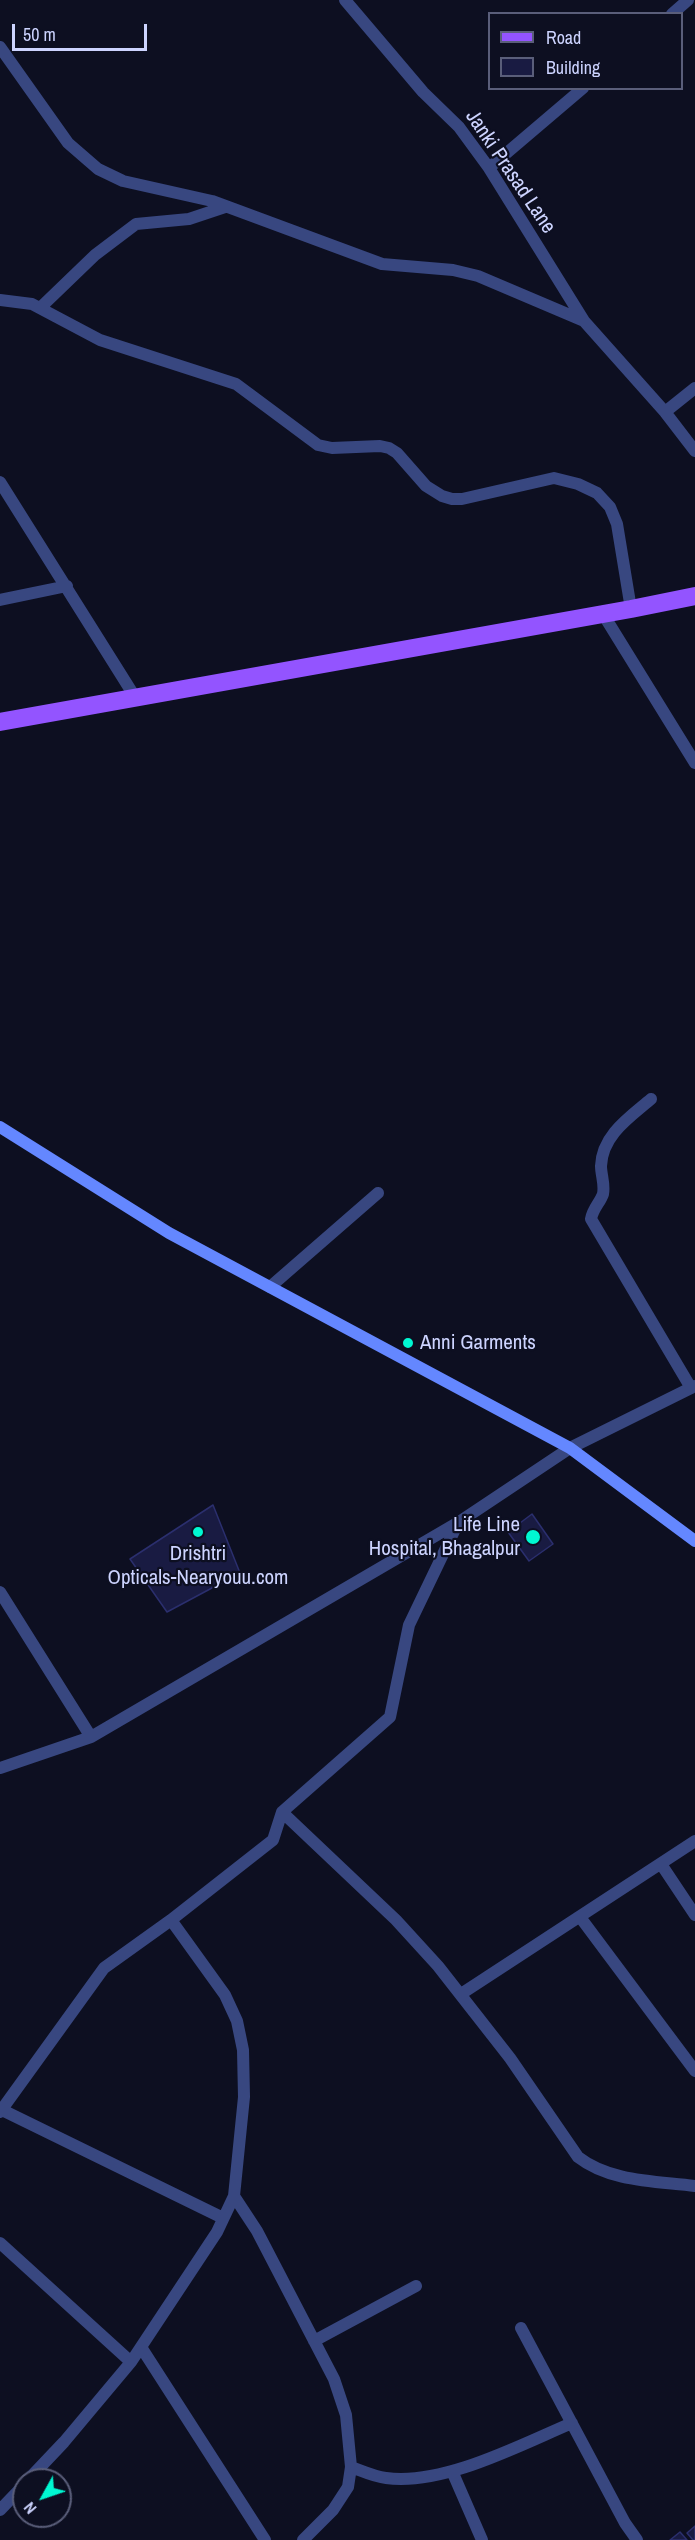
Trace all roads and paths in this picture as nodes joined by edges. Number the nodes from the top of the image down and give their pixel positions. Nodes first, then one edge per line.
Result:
1 (345, 0) edge
2 (688, 0) edge
3 (674, 12) edge
4 (0, 47) edge
5 (581, 90) edge
6 (489, 168) junction
7 (225, 207) junction
8 (0, 300) edge
9 (40, 308) junction
10 (584, 321) junction
11 (695, 388) edge
12 (665, 412) junction
13 (695, 451) edge
14 (0, 482) edge
15 (67, 586) junction
16 (695, 596) edge
17 (0, 600) edge
18 (631, 609) junction
19 (603, 614) junction
20 (135, 698) junction
21 (0, 722) edge
22 (695, 763) edge
23 (651, 1099) dead end
24 (0, 1127) edge
25 (378, 1193) dead end
26 (270, 1287) junction
27 (693, 1387) edge
28 (570, 1448) junction
29 (459, 1522) junction
30 (695, 1541) edge
31 (0, 1592) edge
32 (91, 1737) junction
33 (0, 1768) edge
34 (282, 1812) junction
35 (695, 1841) edge
36 (661, 1864) junction
37 (695, 1915) edge
38 (580, 1917) junction
39 (171, 1920) junction
40 (461, 1994) junction
41 (695, 2071) edge
42 (1, 2111) edge
43 (695, 2186) edge
44 (234, 2196) junction
45 (223, 2218) junction
46 (0, 2243) edge
47 (416, 2286) dead end
48 (521, 2328) dead end
49 (314, 2341) junction
50 (141, 2347) junction
51 (131, 2362) junction
52 (572, 2423) junction
53 (351, 2467) junction
54 (39, 2468) edge
55 (452, 2471) junction
56 (12, 2497) edge
57 (0, 2510) edge
58 (265, 2540) edge
59 (303, 2540) edge
60 (482, 2540) edge
61 (638, 2540) edge

1 - 6 street, Janki Prasad Lane
2 - 3 street
4 - 7 street
5 - 6 street
6 - 10 street, Janki Prasad Lane
7 - 9 street
7 - 10 street
8 - 9 street
9 - 18 street
10 - 12 street, Janki Prasad Lane
11 - 12 street
12 - 13 street, Janki Prasad Lane
14 - 15 street
15 - 17 street
15 - 20 street
16 - 18 main road
18 - 19 main road
19 - 20 main road
19 - 22 street
20 - 21 main road
23 - 27 street
24 - 26 main road
25 - 26 street
26 - 28 main road
27 - 28 street
28 - 29 street
28 - 30 main road
29 - 32 street
29 - 34 street
31 - 32 street
32 - 33 street
34 - 39 street
34 - 40 street
35 - 36 street
36 - 37 street
36 - 38 street
38 - 40 street
38 - 41 street
39 - 42 street
39 - 44 street
40 - 43 street
42 - 45 street
44 - 45 street
44 - 49 street
45 - 50 street
46 - 51 street
47 - 49 street
48 - 52 street
49 - 53 street
50 - 51 street
50 - 58 street
51 - 54 street
52 - 55 street
52 - 61 street
53 - 55 street
53 - 59 street
55 - 60 street
56 - 57 street

